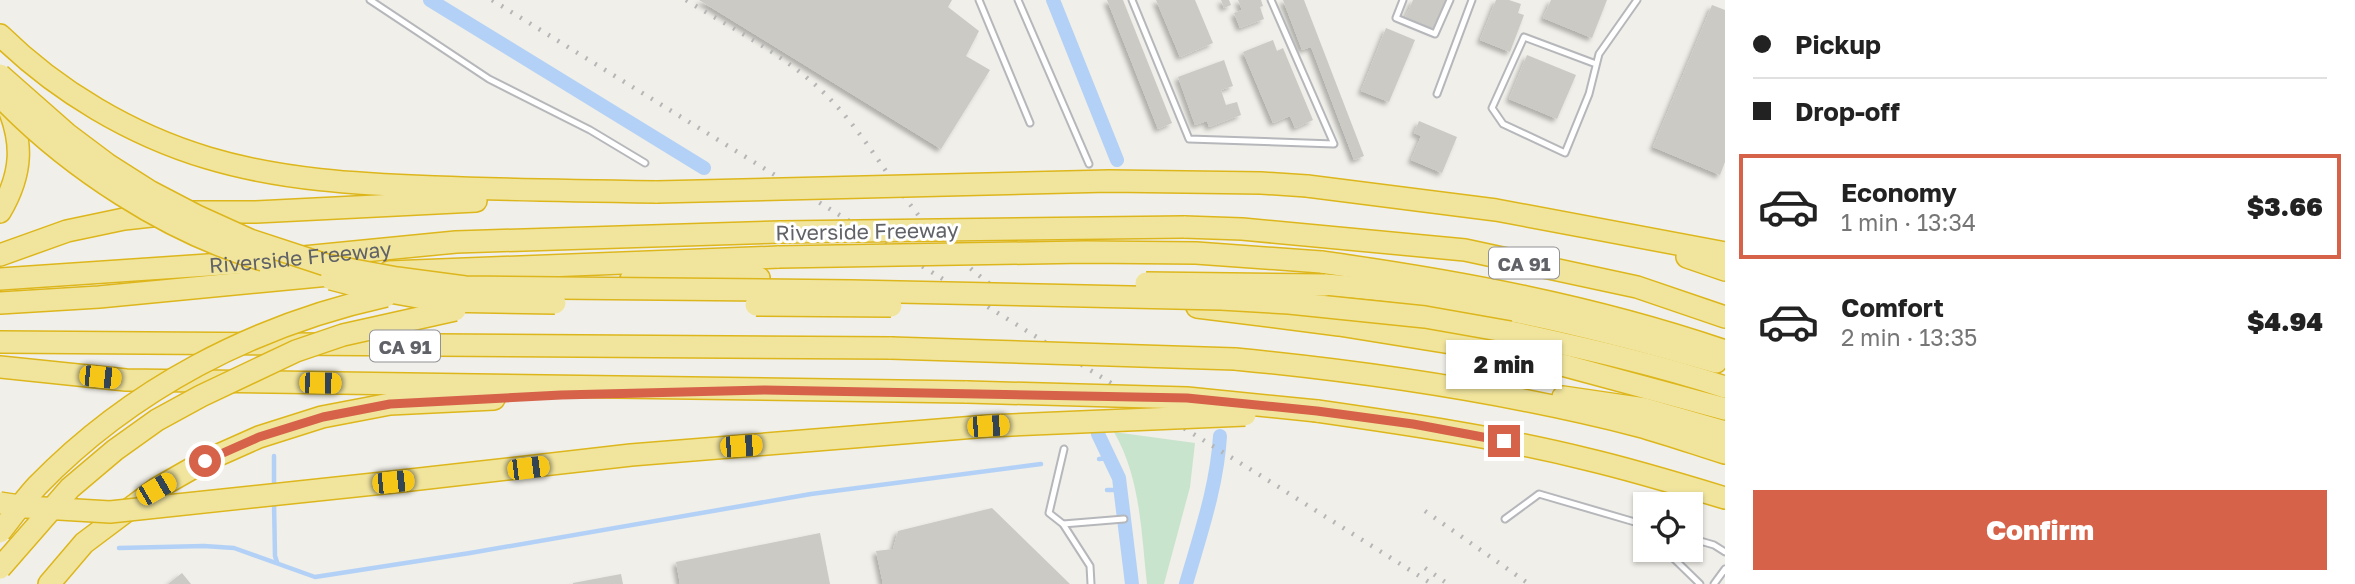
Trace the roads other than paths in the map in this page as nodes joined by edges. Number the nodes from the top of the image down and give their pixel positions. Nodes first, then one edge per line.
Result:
1 (370, 0) edge
2 (979, 0) edge
3 (1018, 0) edge
4 (1132, 0) edge
5 (1271, 0) edge
6 (1403, 0) edge
7 (1450, 0) edge
8 (1472, 0) edge
9 (1637, 0) edge
10 (0, 35) edge
11 (1596, 64) junction
12 (0, 75) edge
13 (0, 94) edge
14 (1437, 94) dead end
15 (1030, 123) dead end
16 (645, 163) dead end
17 (1089, 164) dead end
18 (657, 192) junction
19 (0, 212) edge
20 (1560, 222) junction
21 (1725, 253) edge
22 (0, 255) edge
23 (1725, 270) edge
24 (0, 279) edge
25 (760, 289) junction
26 (0, 303) edge
27 (1725, 317) edge
28 (1510, 339) junction
29 (0, 342) edge
30 (1725, 351) edge
31 (1725, 365) edge
32 (0, 367) edge
33 (1725, 387) edge
34 (765, 390) junction
35 (1491, 393) junction
36 (1725, 401) edge
37 (1725, 408) edge
38 (1317, 411) junction
39 (1725, 432) edge
40 (1065, 449) dead end
41 (1725, 453) edge
42 (1725, 498) edge
43 (0, 503) edge
44 (1124, 519) dead end
45 (1505, 519) dead end
46 (1633, 521) edge
47 (1063, 524) junction
48 (0, 532) edge
49 (1703, 542) edge
50 (1725, 552) edge
51 (1677, 562) edge
52 (0, 568) edge
53 (1725, 569) edge
54 (49, 584) edge
55 (1091, 584) edge
56 (1700, 584) edge
57 (1714, 584) edge

1 - 16 lane
2 - 15 lane
3 - 17 lane
4 - 5 lane
6 - 7 lane
8 - 14 lane
9 - 11 lane
10 - 18 highway
11 - 11 lane
12 - 28 highway, bridge
13 - 19 highway
13 - 28 highway, bridge
18 - 20 highway, bridge
18 - 22 highway, bridge
20 - 21 highway
20 - 23 highway
24 - 27 highway, Riverside Freeway / CA 91, bridge
25 - 31 highway, bridge
25 - 37 highway, bridge
25 - 48 highway, bridge
25 - 52 highway, bridge
26 - 30 highway, bridge
28 - 33 highway
28 - 36 highway
29 - 35 highway, CA 91, bridge
32 - 34 highway, CA 91
34 - 38 highway, bridge
34 - 54 highway
35 - 39 highway
35 - 41 highway, CA 91
38 - 42 highway
38 - 43 highway, bridge
40 - 47 lane
44 - 47 lane
45 - 46 lane
47 - 55 lane
49 - 50 lane
51 - 56 lane
53 - 57 lane

